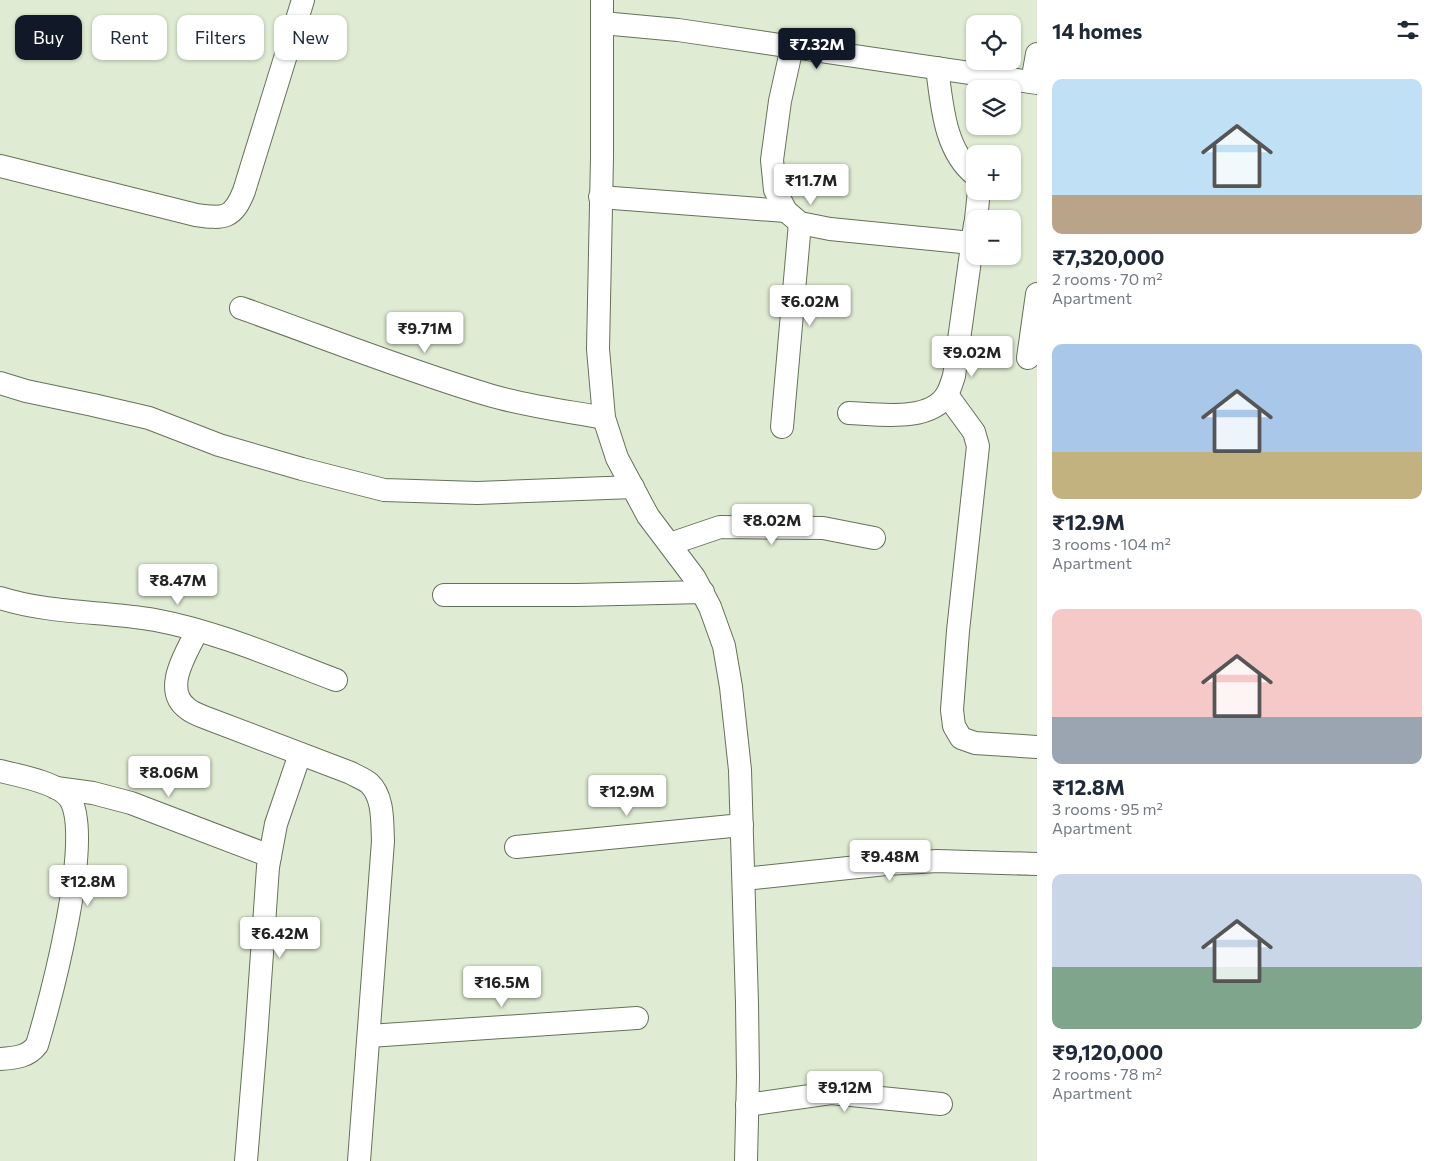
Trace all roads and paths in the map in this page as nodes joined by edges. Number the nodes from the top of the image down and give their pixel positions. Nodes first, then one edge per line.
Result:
1 (303, 0) edge
2 (602, 0) edge
3 (602, 23) junction
4 (792, 47) junction
5 (1037, 54) edge
6 (937, 68) junction
7 (1034, 82) edge
8 (0, 166) edge
9 (966, 167) edge
10 (600, 197) junction
11 (793, 217) junction
12 (966, 233) edge
13 (970, 265) edge
14 (1037, 294) edge
15 (241, 308) dead end
16 (1028, 358) dead end
17 (0, 384) edge
18 (947, 395) junction
19 (849, 413) dead end
20 (604, 418) junction
21 (782, 427) dead end
22 (633, 487) junction
23 (874, 538) dead end
24 (670, 544) junction
25 (702, 592) junction
26 (444, 595) dead end
27 (0, 598) edge
28 (197, 631) junction
29 (336, 680) dead end
30 (1037, 747) edge
31 (300, 754) junction
32 (0, 771) edge
33 (56, 788) junction
34 (742, 825) junction
35 (516, 847) dead end
36 (270, 856) junction
37 (1037, 864) edge
38 (744, 879) junction
39 (637, 1018) dead end
40 (369, 1036) junction
41 (0, 1059) edge
42 (747, 1104) junction
43 (941, 1104) dead end
44 (246, 1161) edge
45 (359, 1161) edge
46 (746, 1161) edge

1 - 8 street
2 - 3 street
3 - 4 street
3 - 10 street
4 - 6 street
4 - 11 street
5 - 7 street
6 - 7 street
6 - 9 street
10 - 11 street
10 - 20 street
11 - 12 street
11 - 21 street
13 - 18 street
14 - 16 street
15 - 20 street
17 - 22 street
18 - 19 street
18 - 30 street
20 - 22 street
22 - 24 street
23 - 24 street
24 - 25 street
25 - 26 street
25 - 34 street
27 - 28 street
28 - 29 street
28 - 31 street
31 - 36 street
31 - 40 street
32 - 33 street
33 - 36 street
33 - 41 street
34 - 35 street
34 - 38 street
36 - 44 street
37 - 38 street
38 - 42 street
39 - 40 street
40 - 45 street
42 - 43 street
42 - 46 street

